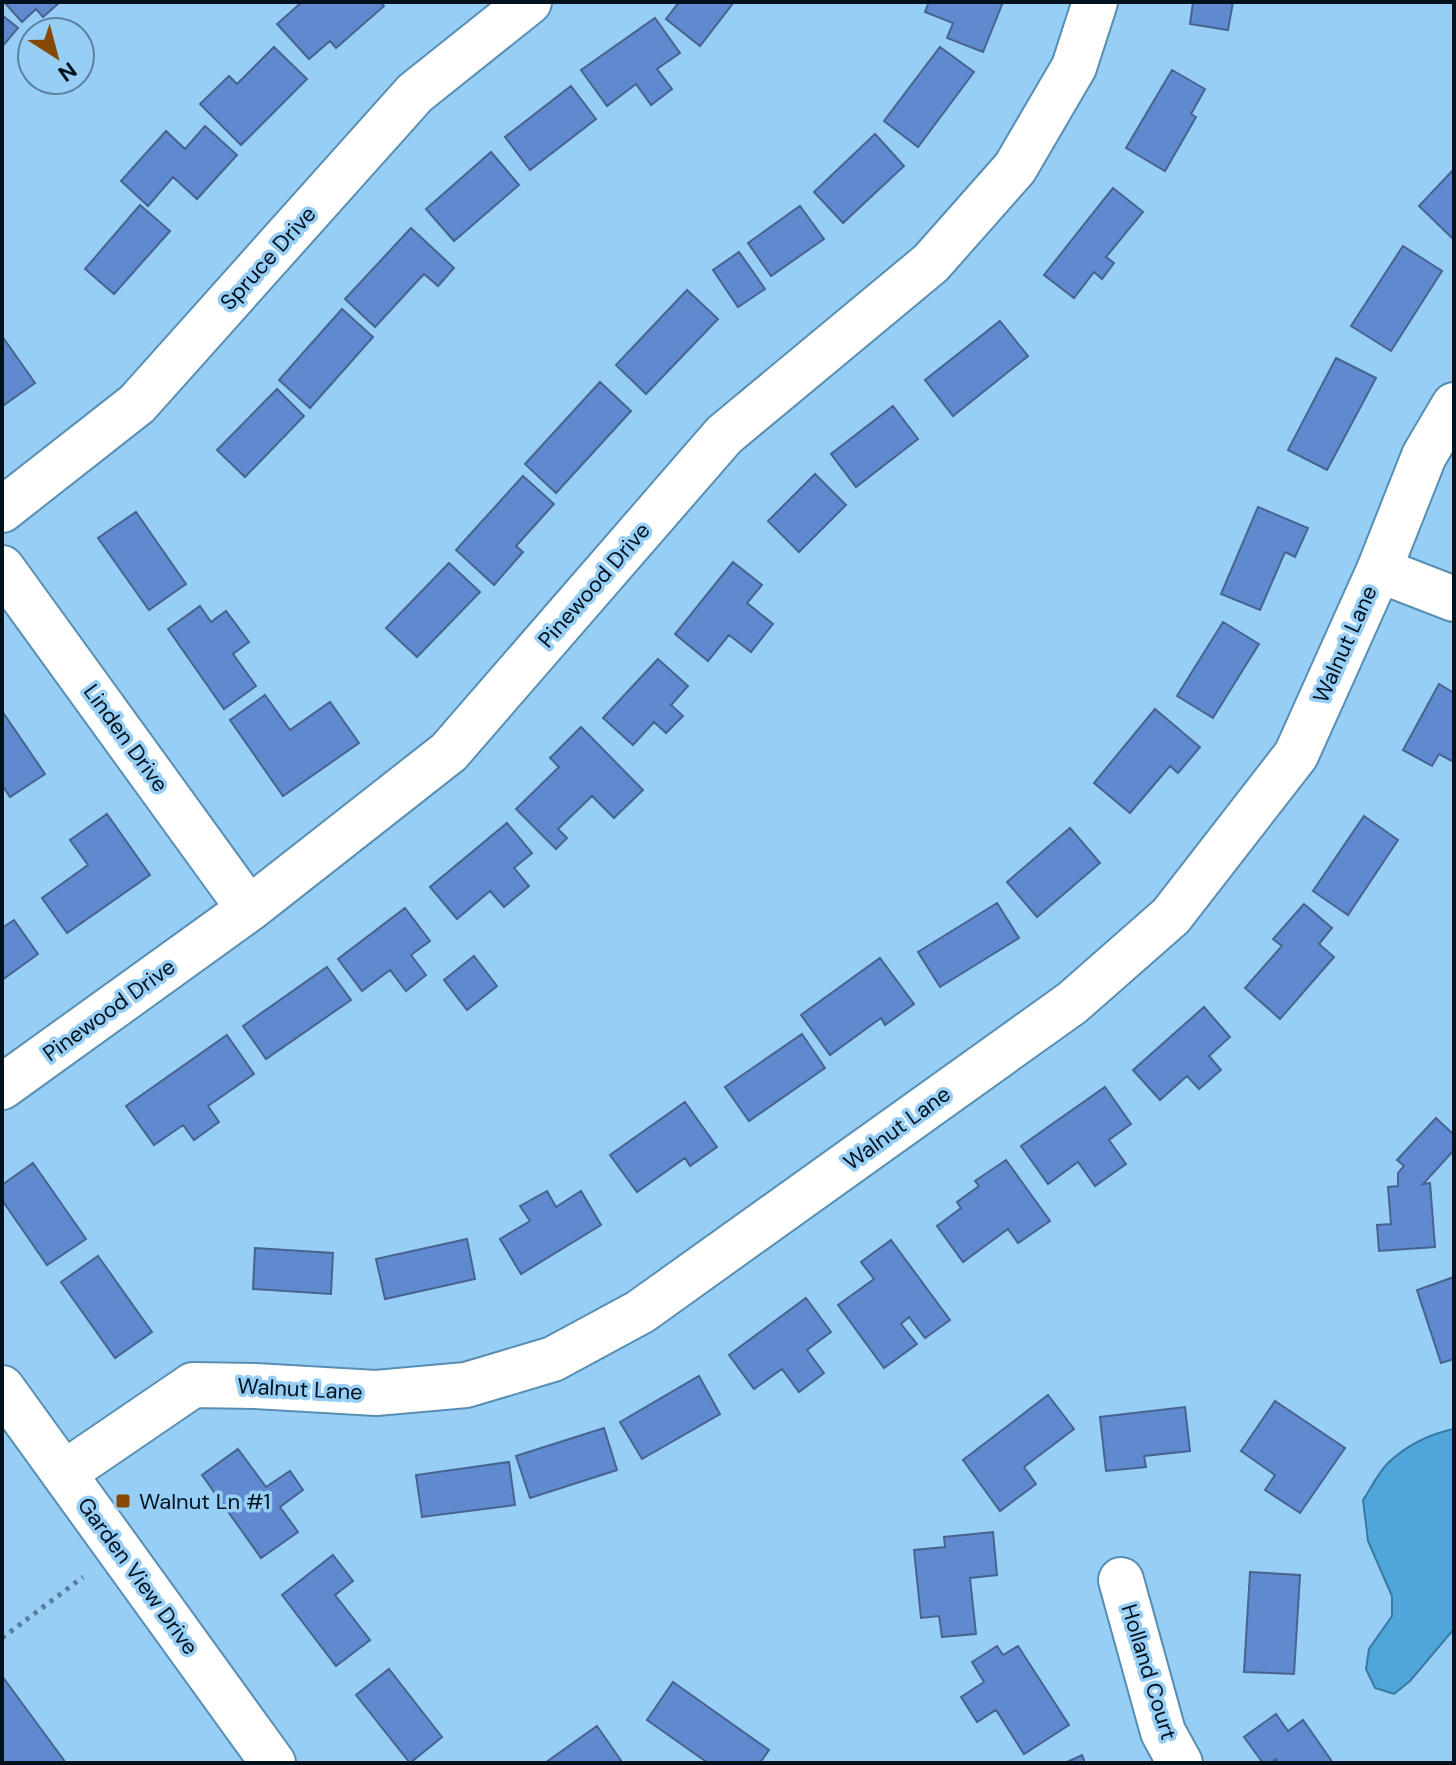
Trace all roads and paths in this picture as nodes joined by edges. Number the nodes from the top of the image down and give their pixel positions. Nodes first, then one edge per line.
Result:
1 (529, 2) edge
2 (1095, 2) edge
3 (1454, 405) edge
4 (2, 510) edge
5 (2, 568) edge
6 (1379, 570) junction
7 (1454, 599) edge
8 (249, 909) junction
9 (2, 1087) edge
10 (2, 1388) edge
11 (64, 1473) junction
12 (83, 1577) dead end
13 (1121, 1580) dead end
14 (2, 1638) edge
15 (255, 1758) edge
16 (1180, 1763) edge

1 - 4 street, Spruce Drive
2 - 8 street, Pinewood Drive
3 - 6 street, Walnut Lane
5 - 8 street, Linden Drive
6 - 7 street
6 - 11 street, Walnut Lane
8 - 9 street, Pinewood Drive
10 - 11 street, Garden View Drive
11 - 15 street, Garden View Drive
12 - 14 path
13 - 16 street, Holland Court

